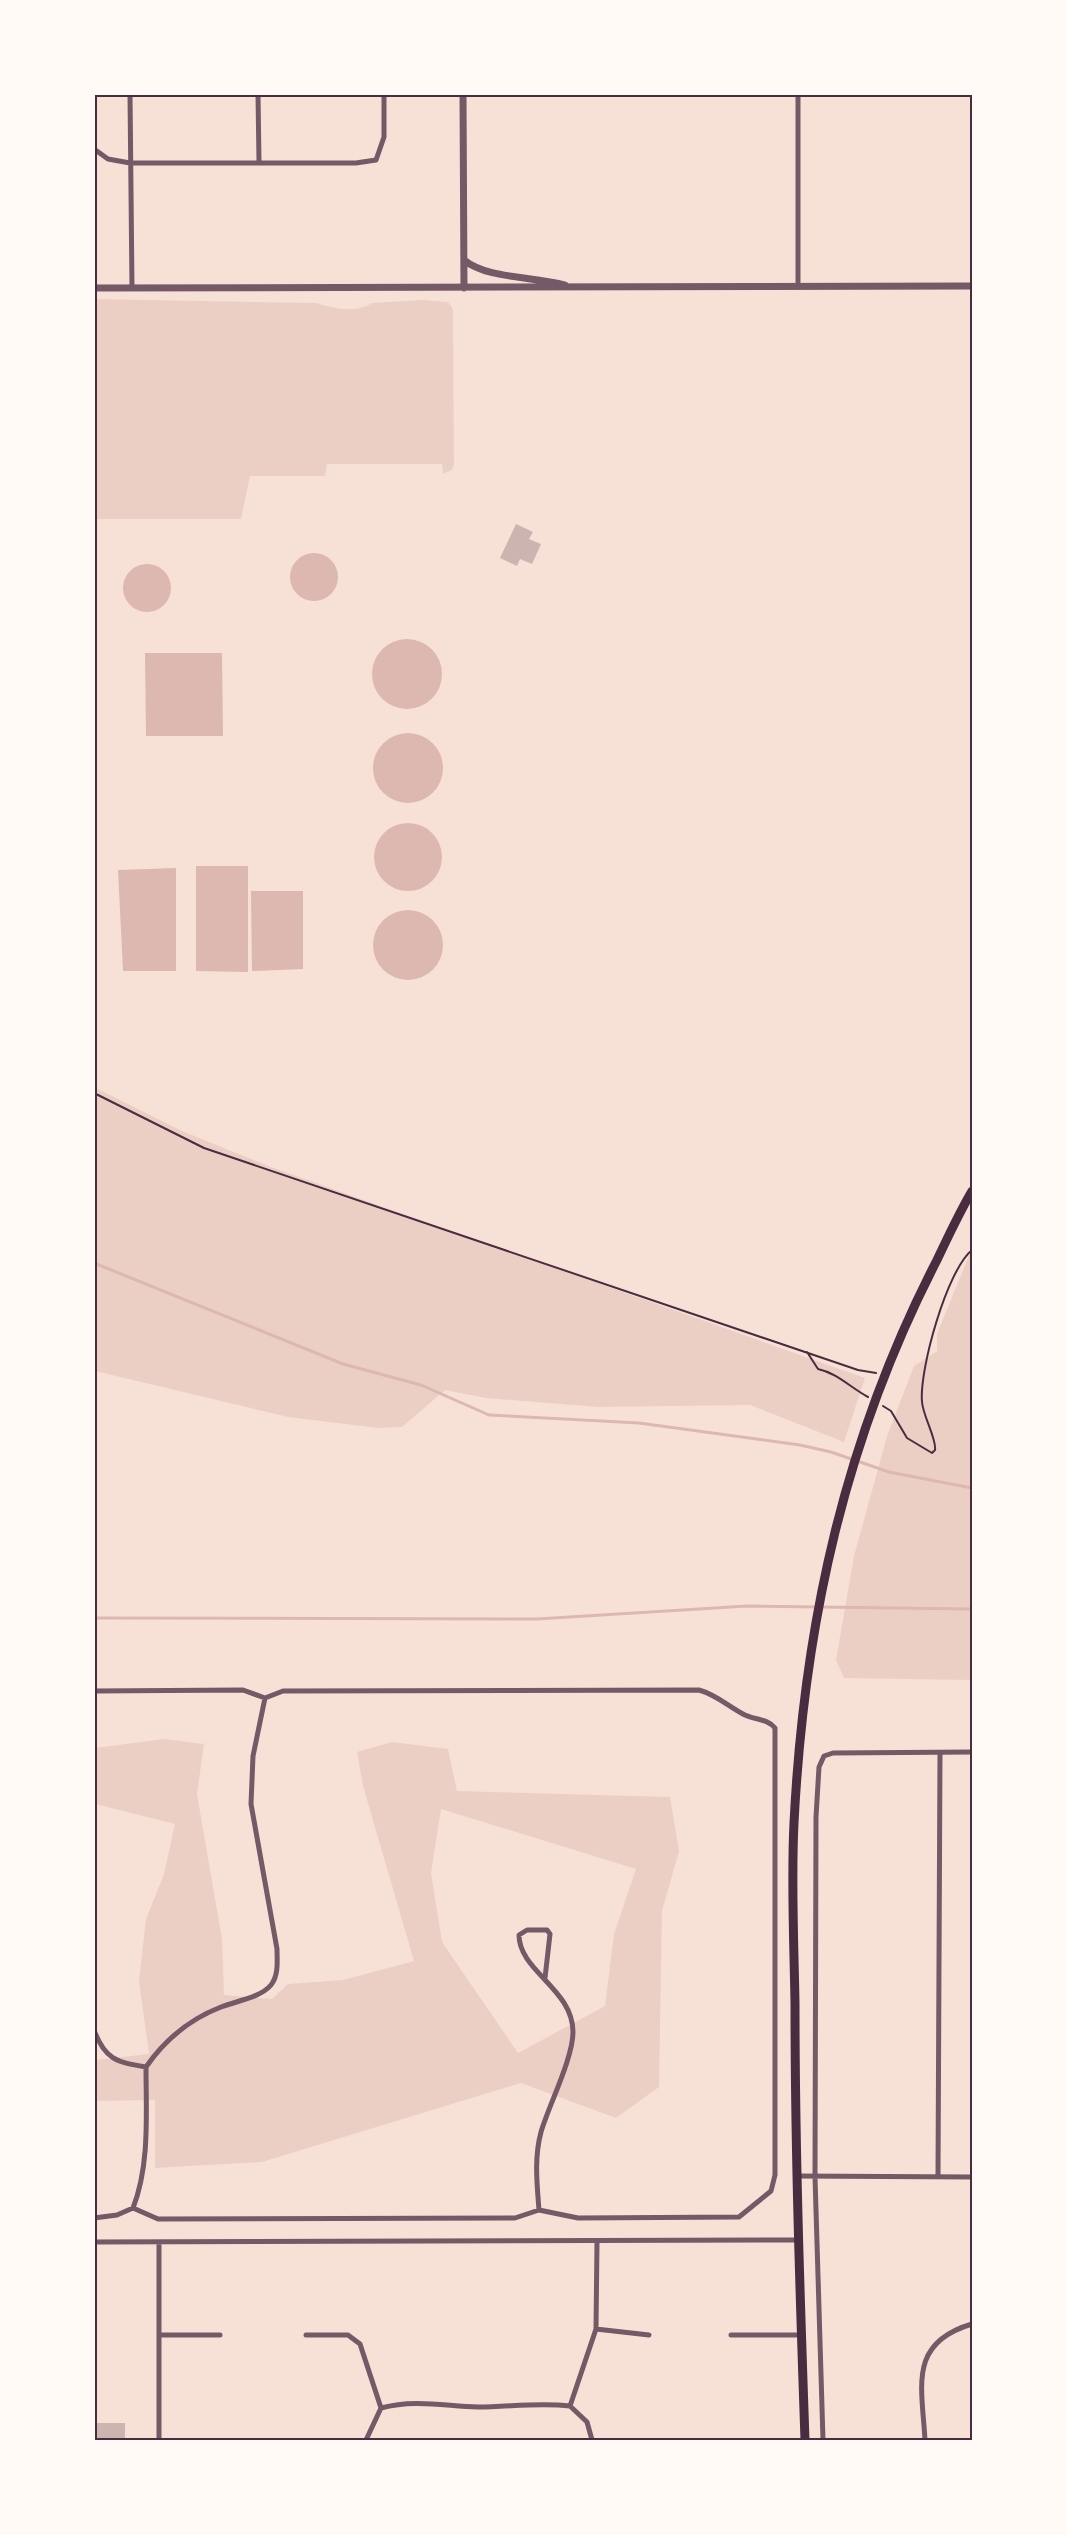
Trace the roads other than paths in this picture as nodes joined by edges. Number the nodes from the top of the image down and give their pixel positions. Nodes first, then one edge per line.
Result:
1 (130, 94) edge
2 (258, 94) edge
3 (384, 94) edge
4 (463, 94) edge
5 (798, 94) edge
6 (94, 148) edge
7 (259, 162) junction
8 (130, 163) junction
9 (464, 260) junction
10 (972, 286) edge
11 (798, 287) junction
12 (94, 288) edge
13 (132, 288) junction
14 (464, 288) junction
15 (573, 288) junction
16 (972, 1191) edge
17 (94, 1691) edge
18 (265, 1698) junction
19 (972, 1752) edge
20 (940, 1753) junction
21 (545, 1978) junction
22 (94, 2030) edge
23 (146, 2067) junction
24 (795, 2176) junction
25 (938, 2176) junction
26 (815, 2177) junction
27 (972, 2177) edge
28 (133, 2208) junction
29 (539, 2210) junction
30 (94, 2218) edge
31 (800, 2241) junction
32 (94, 2242) edge
33 (159, 2242) junction
34 (597, 2242) junction
35 (972, 2324) edge
36 (596, 2329) junction
37 (159, 2335) junction
38 (220, 2335) dead end
39 (306, 2335) dead end
40 (649, 2335) dead end
41 (731, 2335) dead end
42 (802, 2335) junction
43 (570, 2406) junction
44 (381, 2408) junction
45 (159, 2440) edge
46 (366, 2440) edge
47 (592, 2440) edge
48 (805, 2440) edge
49 (823, 2440) edge
50 (925, 2440) edge

1 - 8 street
2 - 7 street
3 - 7 street
4 - 9 street
5 - 11 street
6 - 8 street
7 - 8 street
8 - 13 street
9 - 14 street
9 - 15 street
10 - 11 street
11 - 15 street
12 - 13 street
13 - 14 street
14 - 15 street
16 - 24 main road
17 - 18 street
18 - 23 street
18 - 29 street
19 - 20 street
20 - 25 street
20 - 26 street
21 - 21 street
21 - 29 street
22 - 23 street
23 - 28 street
24 - 26 street
24 - 31 main road
25 - 26 street
25 - 27 street
26 - 49 street
28 - 29 street
28 - 30 street
31 - 34 street
31 - 42 main road
32 - 33 street
33 - 34 street
33 - 37 street
34 - 36 street
35 - 50 street
36 - 40 street
36 - 43 street
37 - 38 street
37 - 45 street
39 - 44 street
41 - 42 street
42 - 48 main road
43 - 44 street
43 - 47 street
44 - 46 street

